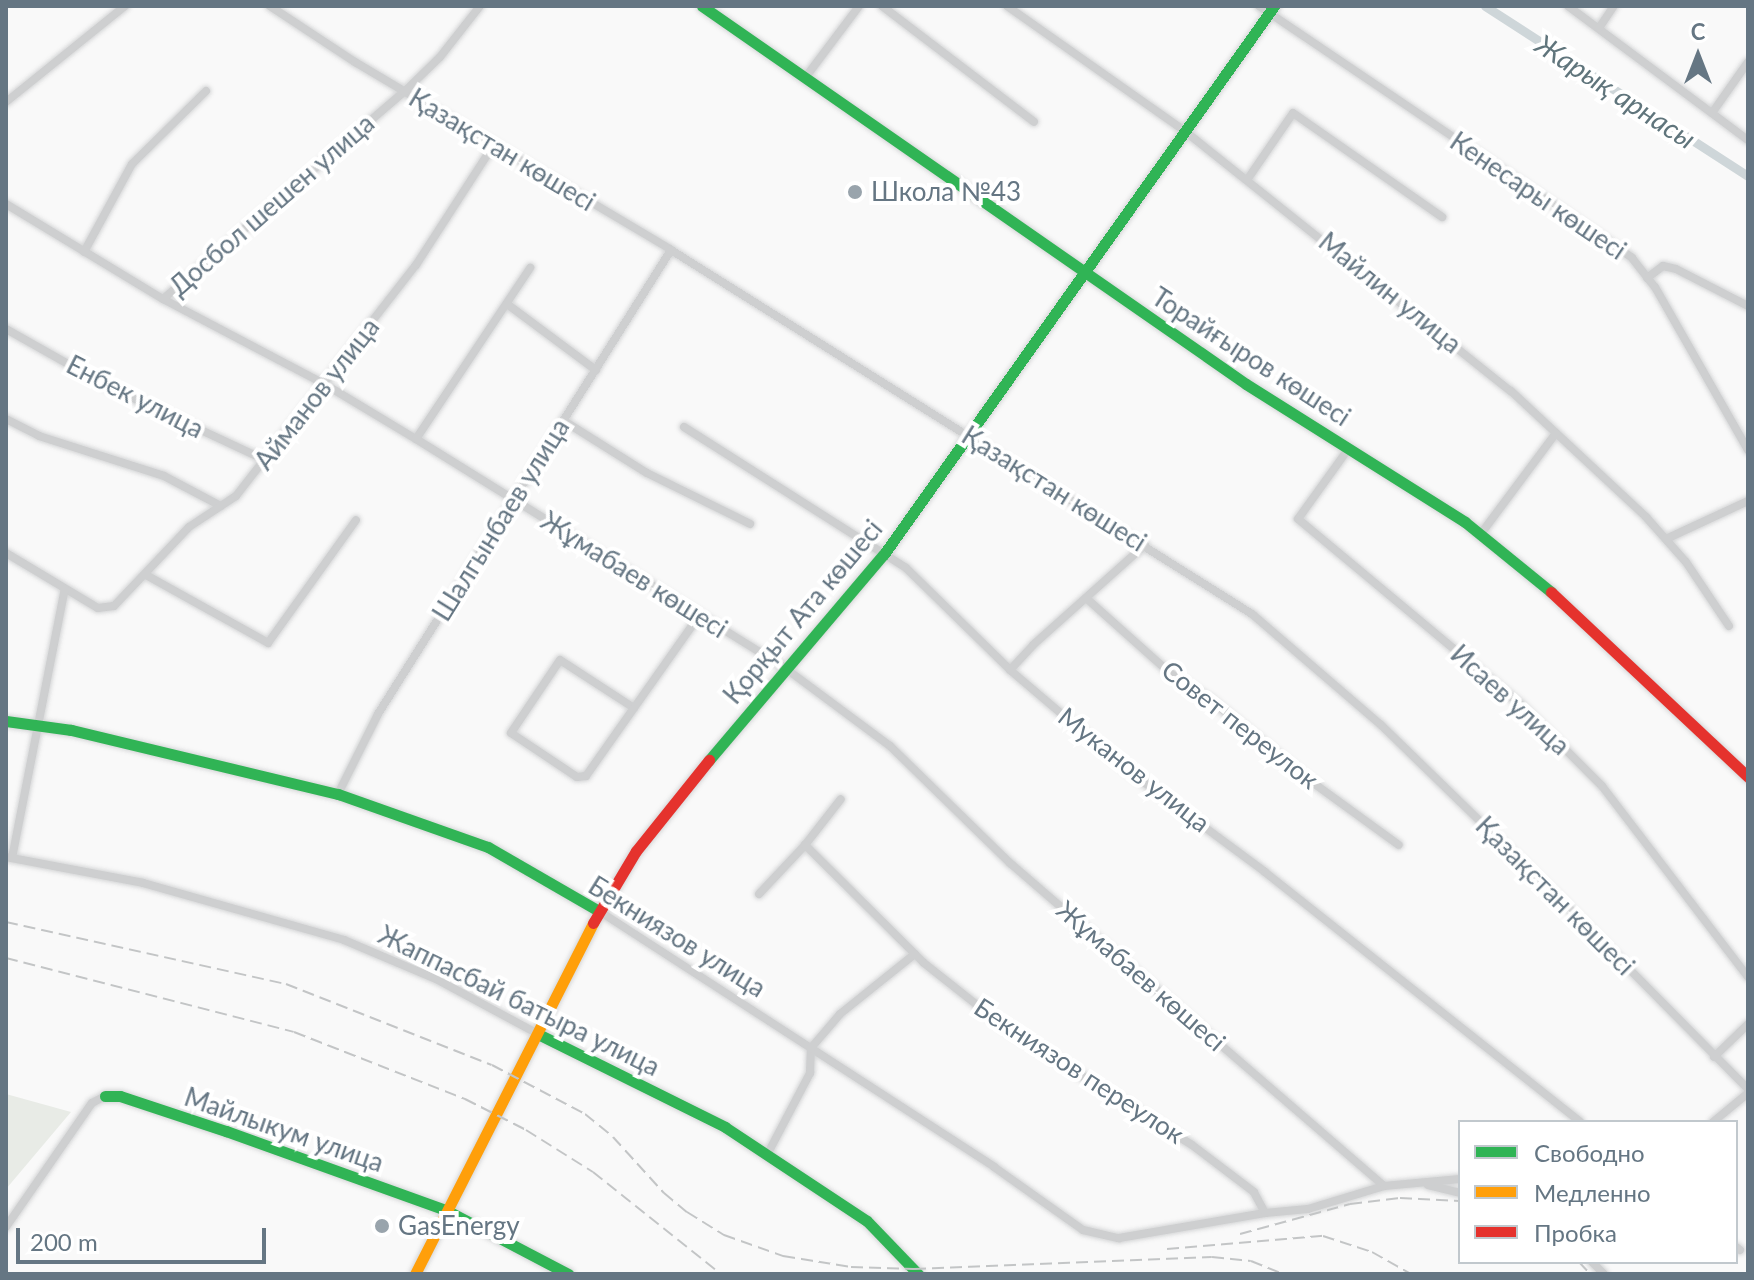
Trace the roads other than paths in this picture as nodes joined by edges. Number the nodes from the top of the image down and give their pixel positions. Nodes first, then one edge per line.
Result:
1 (125, 6) edge
2 (270, 6) edge
3 (480, 6) edge
4 (702, 6) edge
5 (859, 6) edge
6 (882, 6) edge
7 (1007, 6) edge
8 (1568, 6) edge
9 (1614, 6) edge
10 (1267, 9) edge
11 (1599, 28) junction
12 (1748, 62) edge
13 (805, 78) junction
14 (206, 91) dead end
15 (404, 92) junction
16 (6, 102) edge
17 (1712, 113) junction
18 (1034, 122) dead end
19 (1186, 132) junction
20 (1748, 140) edge
21 (493, 146) junction
22 (1247, 180) junction
23 (6, 204) edge
24 (1442, 217) dead end
25 (671, 250) junction
26 (84, 252) junction
27 (530, 268) dead end
28 (1085, 272) junction
29 (1647, 278) junction
30 (163, 299) junction
31 (507, 304) junction
32 (1748, 306) edge
33 (6, 329) edge
34 (596, 370) junction
35 (326, 385) junction
36 (6, 419) edge
37 (564, 421) junction
38 (684, 427) dead end
39 (1556, 433) junction
40 (966, 435) junction
41 (416, 439) junction
42 (1349, 448) junction
43 (1748, 450) edge
44 (265, 460) junction
45 (514, 500) junction
46 (1748, 501) edge
47 (221, 506) junction
48 (356, 520) dead end
49 (750, 524) dead end
50 (1480, 535) junction
51 (1666, 539) junction
52 (1145, 545) junction
53 (6, 553) edge
54 (884, 554) junction
55 (146, 575) junction
56 (65, 589) junction
57 (1086, 598) junction
58 (699, 616) junction
59 (1729, 626) dead end
60 (785, 668) junction
61 (1010, 670) junction
62 (634, 708) junction
63 (6, 721) edge
64 (37, 725) junction
65 (1748, 777) edge
66 (338, 794) junction
67 (841, 799) dead end
68 (805, 845) junction
69 (1399, 845) dead end
70 (9, 857) edge
71 (759, 894) dead end
72 (599, 911) junction
73 (915, 954) junction
74 (1748, 977) edge
75 (1748, 1024) edge
76 (538, 1034) junction
77 (811, 1048) junction
78 (1714, 1057) junction
79 (1748, 1091) edge
80 (105, 1096) joint
81 (1577, 1120) edge
82 (1715, 1120) edge
83 (767, 1155) junction
84 (1458, 1179) edge
85 (1419, 1183) junction
86 (1384, 1186) junction
87 (1458, 1193) edge
88 (448, 1211) junction
89 (1265, 1213) junction
90 (6, 1227) edge
91 (415, 1274) edge
92 (568, 1274) edge
93 (918, 1274) edge

1 - 16 street
2 - 15 street, Қазақстан көшесі
3 - 15 street, Досбол шешен улица
4 - 13 street, Торайғыров көшесі
5 - 13 street
6 - 18 street
7 - 19 street, Майлин улица
8 - 11 street
9 - 11 street
10 - 19 street, Қорқыт Ата көшесі
10 - 29 street, Кенесары көшесі
11 - 17 street
12 - 17 street
13 - 28 street, Торайғыров көшесі
14 - 26 street
15 - 21 street, Қазақстан көшесі
15 - 30 street, Досбол шешен улица
17 - 20 street
19 - 22 street, Майлин улица
19 - 28 street, Қорқыт Ата көшесі
21 - 25 street, Қазақстан көшесі
21 - 35 street, Айманов улица
22 - 24 street
22 - 39 street, Майлин улица
23 - 26 street, Жұмабаев көшесі
25 - 34 street, Шалгынбаев улица
25 - 40 street, Қазақстан көшесі
26 - 30 street, Жұмабаев көшесі
27 - 31 street
28 - 40 street, Қорқыт Ата көшесі
28 - 42 street, Торайғыров көшесі
29 - 32 street
29 - 43 street, Кенесары көшесі
30 - 35 street, Жұмабаев көшесі
31 - 34 street
31 - 41 street
33 - 44 street, Енбек улица
34 - 37 street, Шалгынбаев улица
35 - 41 street, Жұмабаев көшесі
35 - 44 street, Айманов улица
36 - 47 street
37 - 45 street, Шалгынбаев улица
37 - 49 street
38 - 54 street, Муканов улица
39 - 50 street
39 - 51 street, Майлин улица
40 - 52 street, Қазақстан көшесі
40 - 54 street, Қорқыт Ата көшесі
41 - 45 street, Жұмабаев көшесі
42 - 50 street, Торайғыров көшесі
42 - 74 street, Исаев улица
44 - 47 street, Айманов улица
45 - 58 street, Жұмабаев көшесі
45 - 66 street, Шалгынбаев улица
46 - 51 street
47 - 55 street, Айманов улица
48 - 55 street
50 - 65 street, Торайғыров көшесі
51 - 59 street, Майлин улица
52 - 57 street
52 - 78 street, Қазақстан көшесі
53 - 56 street
54 - 60 street, Қорқыт Ата көшесі
54 - 61 street, Муканов улица
55 - 56 street, Айманов улица
56 - 64 street
57 - 61 street
57 - 69 street, Совет переулок
58 - 60 street, Жұмабаев көшесі
58 - 62 street
60 - 72 street, Қорқыт Ата көшесі
60 - 86 street, Жұмабаев көшесі
61 - 81 street, Муканов улица
62 - 62 street
63 - 64 street, Бекниязов улица
64 - 66 street, Бекниязов улица
64 - 70 street
66 - 72 street, Бекниязов улица
67 - 68 street
68 - 71 street
68 - 73 street, Бекниязов переулок
70 - 76 street, Жаппасбай батыра улица
72 - 76 street, Қорқыт Ата көшесі
72 - 77 street, Бекниязов улица
73 - 77 street
73 - 89 street, Бекниязов переулок
75 - 78 street
76 - 83 street, Жаппасбай батыра улица
76 - 88 street, Қорқыт Ата көшесі
77 - 83 street
77 - 89 street, Бекниязов улица
78 - 79 street, Қазақстан көшесі
79 - 82 street
80 - 88 street, Майлыкум улица
80 - 90 street
83 - 93 street, Жаппасбай батыра улица
84 - 85 street, Бекниязов улица
85 - 86 street, Бекниязов улица
85 - 87 street
86 - 89 street, Бекниязов улица
88 - 91 street, Қорқыт Ата көшесі
88 - 92 street, Майлыкум улица

